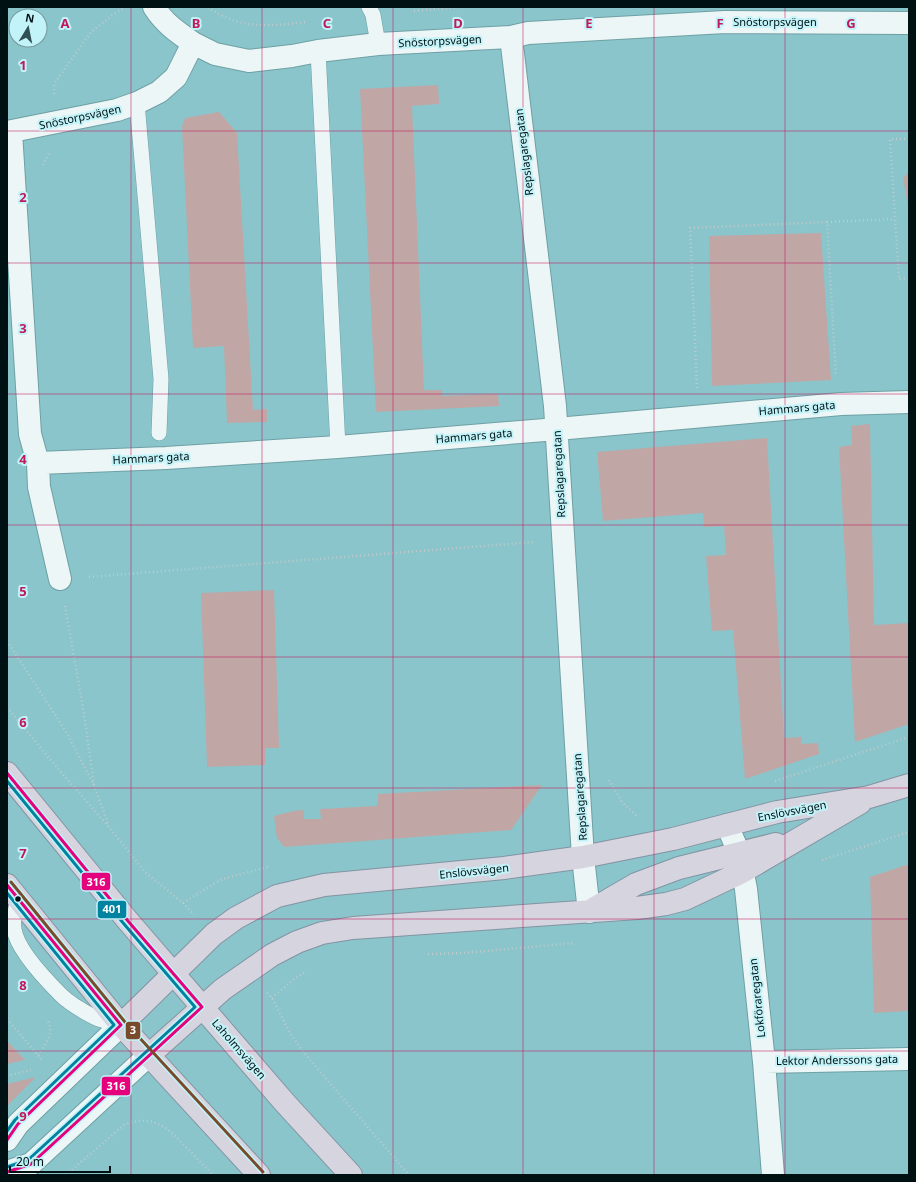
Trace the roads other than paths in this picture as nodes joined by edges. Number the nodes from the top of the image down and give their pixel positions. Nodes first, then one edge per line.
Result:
1 (154, 7) edge
2 (371, 11) edge
3 (725, 14) edge
4 (909, 23) edge
5 (510, 37) junction
6 (193, 43) junction
7 (378, 44) junction
8 (318, 51) junction
9 (137, 103) junction
10 (9, 132) edge
11 (909, 402) edge
12 (557, 429) junction
13 (158, 433) dead end
14 (338, 447) junction
15 (38, 463) junction
16 (60, 579) road end
17 (7, 773) edge
18 (909, 785) edge
19 (869, 797) junction
20 (728, 825) junction
21 (583, 858) junction
22 (741, 863) junction
23 (13, 892) edge
24 (589, 912) junction
25 (173, 973) junction
26 (202, 1007) junction
27 (121, 1025) junction
28 (148, 1056) junction
29 (909, 1059) edge
30 (764, 1062) junction
31 (7, 1140) edge
32 (7, 1172) edge
33 (259, 1175) edge
34 (350, 1175) edge
35 (773, 1175) edge

1 - 6 street
2 - 7 lane
3 - 4 street, Snöstorpsvägen
3 - 5 street, Snöstorpsvägen
5 - 7 street, Snöstorpsvägen
5 - 12 street, Repslagaregatan
6 - 8 street, Snöstorpsvägen
6 - 9 street, Snöstorpsvägen
7 - 8 street, Snöstorpsvägen
8 - 14 lane
9 - 10 street, Snöstorpsvägen
9 - 13 lane
10 - 15 street
11 - 12 street, Hammars gata
12 - 14 street, Hammars gata
12 - 21 street, Repslagaregatan
14 - 15 street, Hammars gata
15 - 16 street
17 - 25 highway, Laholmsvägen
18 - 19 highway, Enslövsvägen
19 - 20 highway, Enslövsvägen
19 - 22 highway, Enslövsvägen
20 - 21 highway, Enslövsvägen
20 - 22 street, Lokföraregatan
21 - 24 street, Repslagaregatan
21 - 25 highway, Enslövsvägen
22 - 24 highway, Enslövsvägen
22 - 24 highway, Enslövsvägen
22 - 30 street, Lokföraregatan
23 - 27 highway
23 - 27 lane
24 - 26 highway, Enslövsvägen
25 - 26 highway, Laholmsvägen
25 - 27 highway, Enslövsvägen
26 - 28 highway, Enslövsvägen
26 - 34 highway, Laholmsvägen
27 - 28 highway
27 - 31 street
28 - 32 street
28 - 33 highway
29 - 30 street, Lektor Anderssons gata
30 - 35 street, Lokföraregatan

